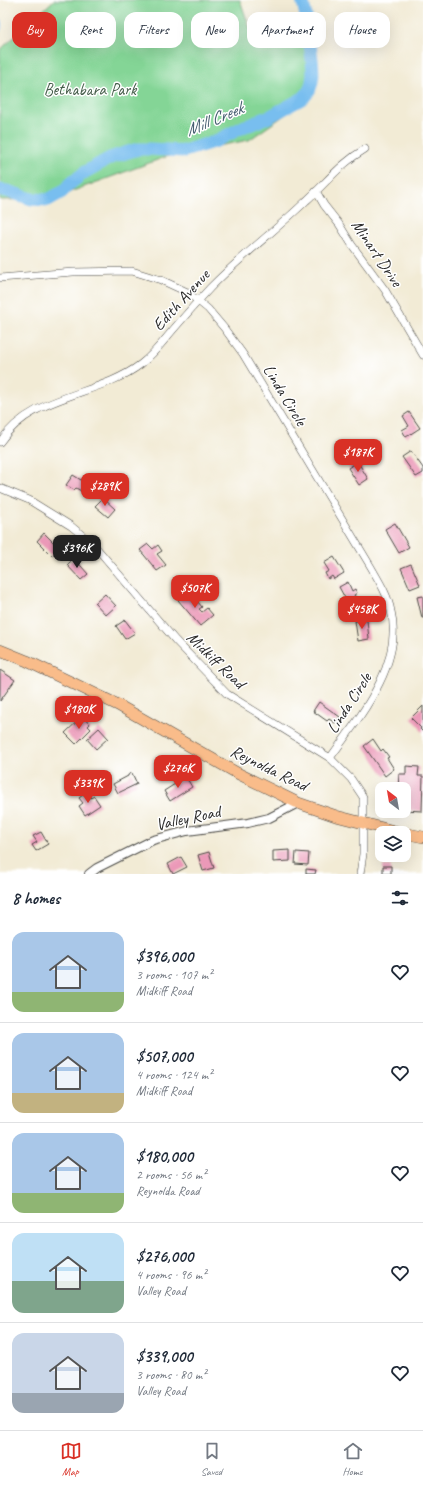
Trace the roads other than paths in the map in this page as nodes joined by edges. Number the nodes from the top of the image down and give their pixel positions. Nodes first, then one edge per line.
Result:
1 (365, 149) dead end
2 (316, 191) junction
3 (0, 278) edge
4 (199, 301) junction
5 (423, 354) edge
6 (0, 442) edge
7 (0, 488) edge
8 (0, 650) edge
9 (330, 758) junction
10 (298, 803) junction
11 (364, 824) junction
12 (375, 827) edge
13 (411, 835) edge
14 (423, 838) edge
15 (89, 874) edge
16 (360, 874) edge

1 - 2 street, Edith Avenue
2 - 4 street, Edith Avenue
2 - 5 street, Minart Drive
3 - 4 street, Linda Circle
4 - 6 street, Edith Avenue
4 - 9 street, Linda Circle
7 - 9 street, Midkiff Road
8 - 10 main road, Reynolda Road
9 - 11 street, Midkiff Road
10 - 11 main road, Reynolda Road
10 - 15 street, Valley Road
11 - 12 main road, Reynolda Road
11 - 16 street, Midkiff Road
13 - 14 main road, Reynolda Road

